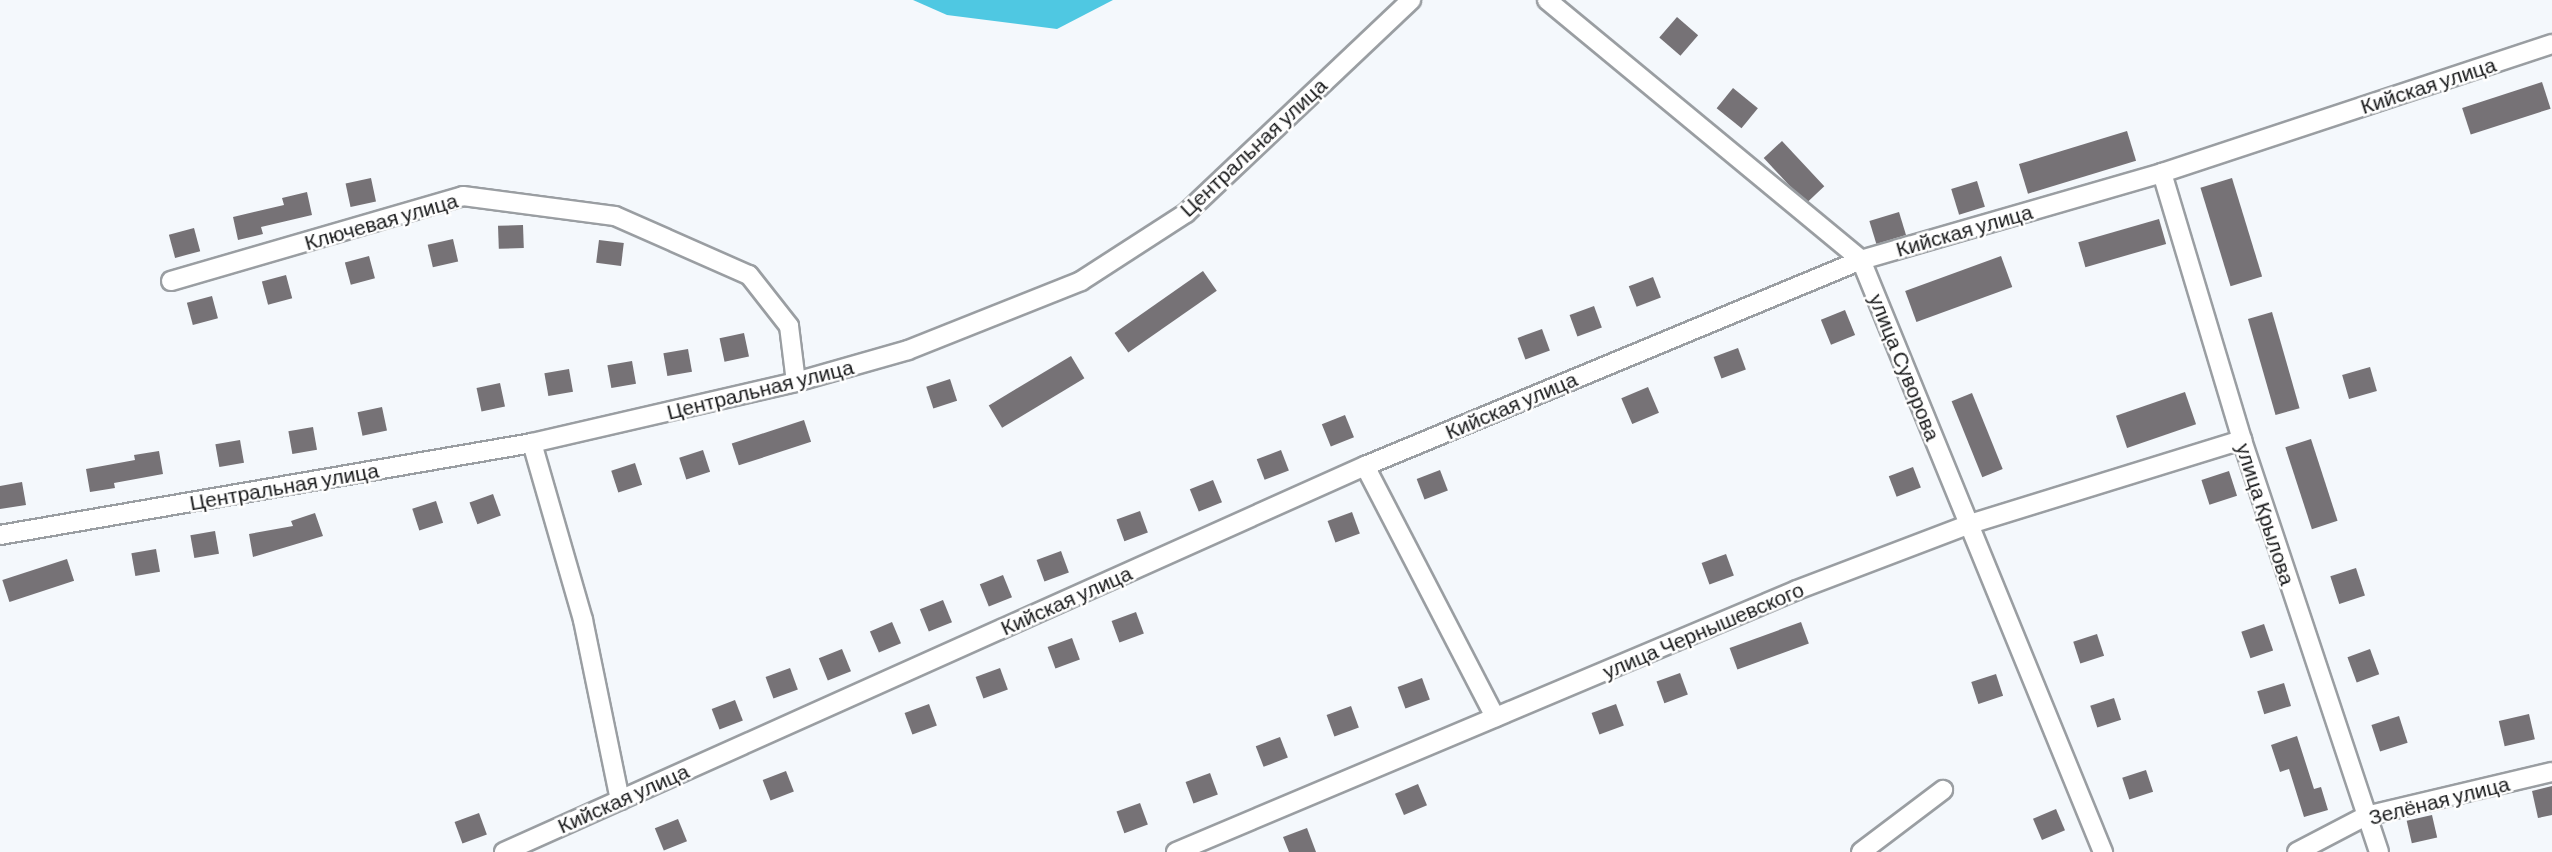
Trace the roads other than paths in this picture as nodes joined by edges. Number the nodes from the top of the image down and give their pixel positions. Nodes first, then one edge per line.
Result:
1 (1411, 0) edge
2 (1547, 0) edge
3 (2552, 44) edge
4 (2162, 173) junction
5 (1861, 260) junction
6 (171, 281) dead end
7 (796, 382) junction
8 (2242, 440) junction
9 (532, 443) junction
10 (1365, 466) junction
11 (1970, 524) junction
12 (0, 535) edge
13 (1495, 717) junction
14 (2552, 772) edge
15 (1943, 790) dead end
16 (620, 800) junction
17 (2366, 816) junction
18 (504, 852) edge
19 (1176, 852) edge
20 (1861, 852) edge
21 (2103, 852) edge
22 (2297, 852) edge
23 (2379, 852) edge

1 - 7 street, Центральная улица
2 - 5 street, улица Суворова
3 - 4 street, Кийская улица
4 - 5 street, Кийская улица
4 - 8 street, улица Крылова
5 - 10 street, Кийская улица
5 - 11 street, улица Суворова
6 - 7 street, Ключевая улица
7 - 9 street, Центральная улица
8 - 11 street, улица Чернышевского
8 - 17 street, улица Крылова
9 - 12 street, Центральная улица
9 - 16 street
10 - 13 street
10 - 16 street, Кийская улица
11 - 13 street, улица Чернышевского
11 - 21 street, улица Суворова
13 - 19 street, улица Чернышевского
14 - 17 street, Зелёная улица
15 - 20 street
16 - 18 street, Кийская улица
17 - 22 street, Зелёная улица
17 - 23 street, улица Крылова

